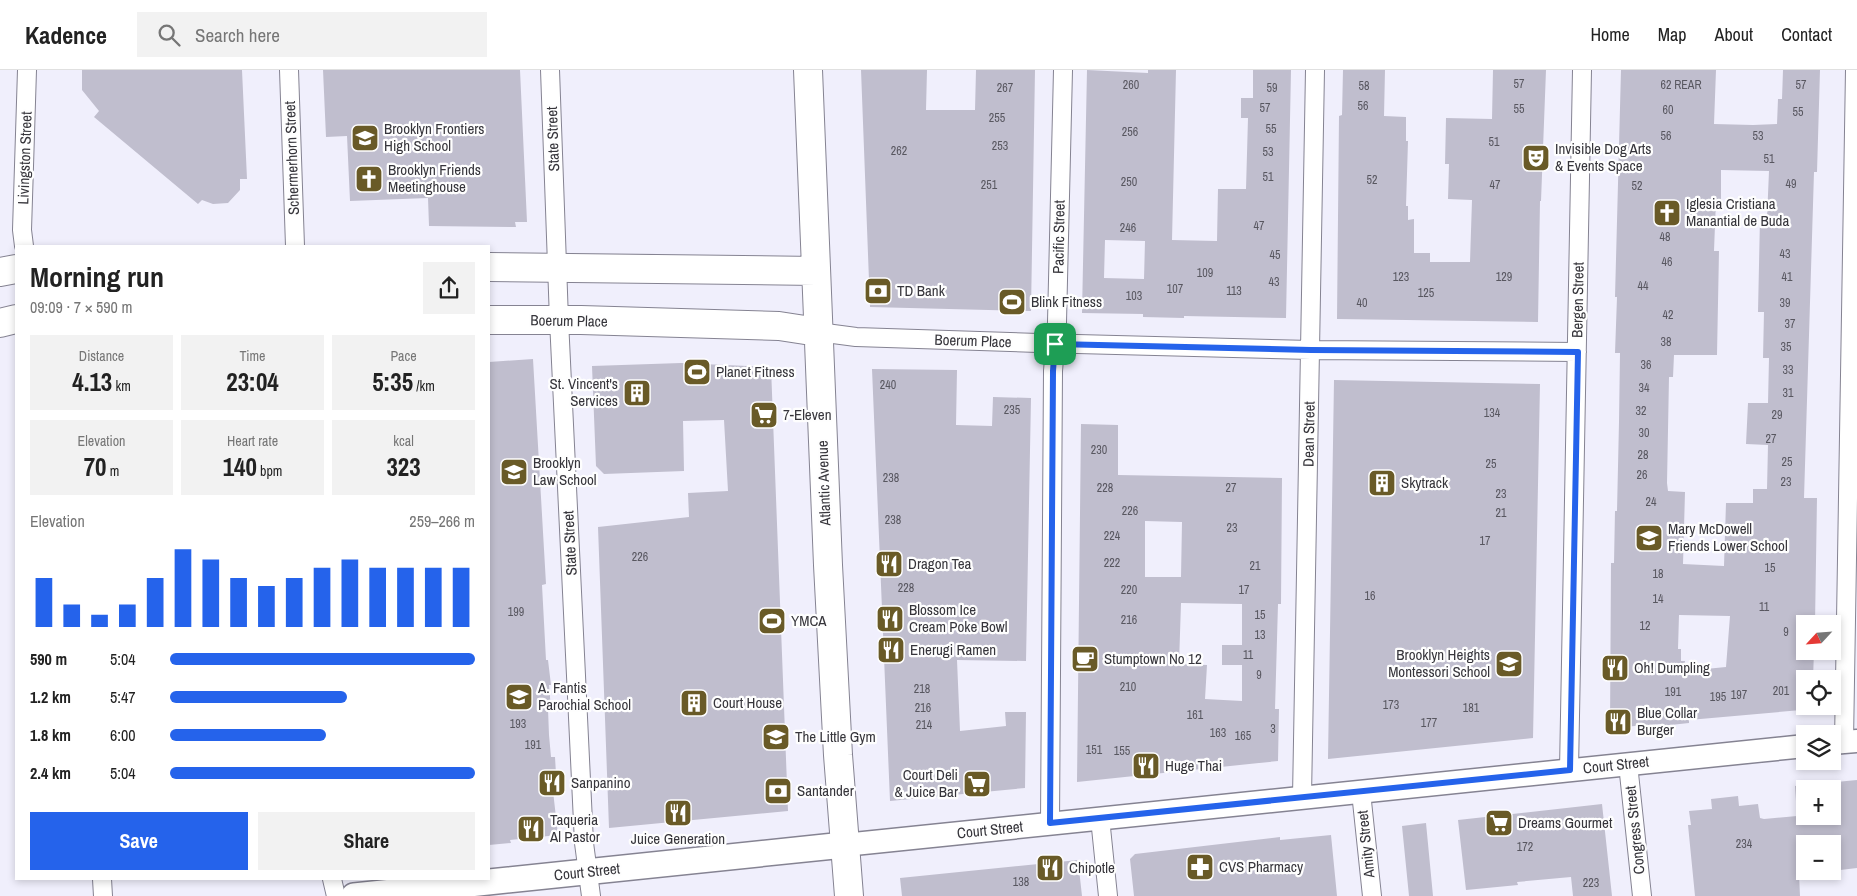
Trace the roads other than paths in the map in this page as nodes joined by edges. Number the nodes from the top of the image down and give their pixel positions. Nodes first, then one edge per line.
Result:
1 (27, 70) edge
2 (289, 70) edge
3 (550, 70) edge
4 (808, 70) edge
5 (1063, 70) edge
6 (1315, 70) edge
7 (1582, 70) edge
8 (1855, 70) edge
9 (24, 245) edge
10 (295, 245) edge
11 (490, 267) edge
12 (557, 267) junction
13 (15, 269) edge
14 (816, 271) junction
15 (0, 272) edge
16 (15, 319) edge
17 (490, 320) edge
18 (559, 320) junction
19 (0, 323) edge
20 (818, 332) junction
21 (1055, 344) junction
22 (1311, 350) junction
23 (1578, 352) junction
24 (1844, 742) edge
25 (1796, 747) edge
26 (1628, 764) junction
27 (1570, 770) junction
28 (1360, 792) junction
29 (1302, 798) junction
30 (1100, 818) junction
31 (1050, 823) junction
32 (844, 845) junction
33 (102, 880) edge
34 (332, 880) edge
35 (589, 884) edge
36 (103, 896) edge
37 (336, 896) edge
38 (354, 896) edge
39 (849, 896) edge
40 (1108, 896) edge
41 (1372, 896) edge
42 (1642, 896) edge

1 - 9 street, Livingston Street
2 - 10 street, Schermerhorn Street
3 - 12 street, State Street
4 - 14 main road, Atlantic Avenue
5 - 21 street, Pacific Street
6 - 22 street, Dean Street
7 - 23 street, Bergen Street
8 - 24 street
11 - 12 main road
12 - 14 main road
12 - 18 street, State Street
13 - 15 main road
14 - 20 main road, Atlantic Avenue
16 - 19 main road
17 - 18 main road, Boerum Place
18 - 20 main road, Boerum Place
18 - 35 street, State Street
20 - 21 street, Boerum Place
20 - 32 main road, Atlantic Avenue
21 - 22 street, Boerum Place
21 - 31 street, Pacific Street
22 - 23 street, Boerum Place
22 - 29 street, Dean Street
23 - 27 street, Bergen Street
25 - 26 street, Court Street
26 - 27 street, Court Street
26 - 42 street, Congress Street
27 - 28 street, Court Street
28 - 29 street, Court Street
28 - 41 street, Amity Street
29 - 30 street, Court Street
30 - 31 street, Court Street
30 - 40 street
31 - 32 street, Court Street
32 - 35 main road, Court Street
32 - 39 main road, Atlantic Avenue
33 - 36 street
34 - 37 street
35 - 38 main road, Court Street

